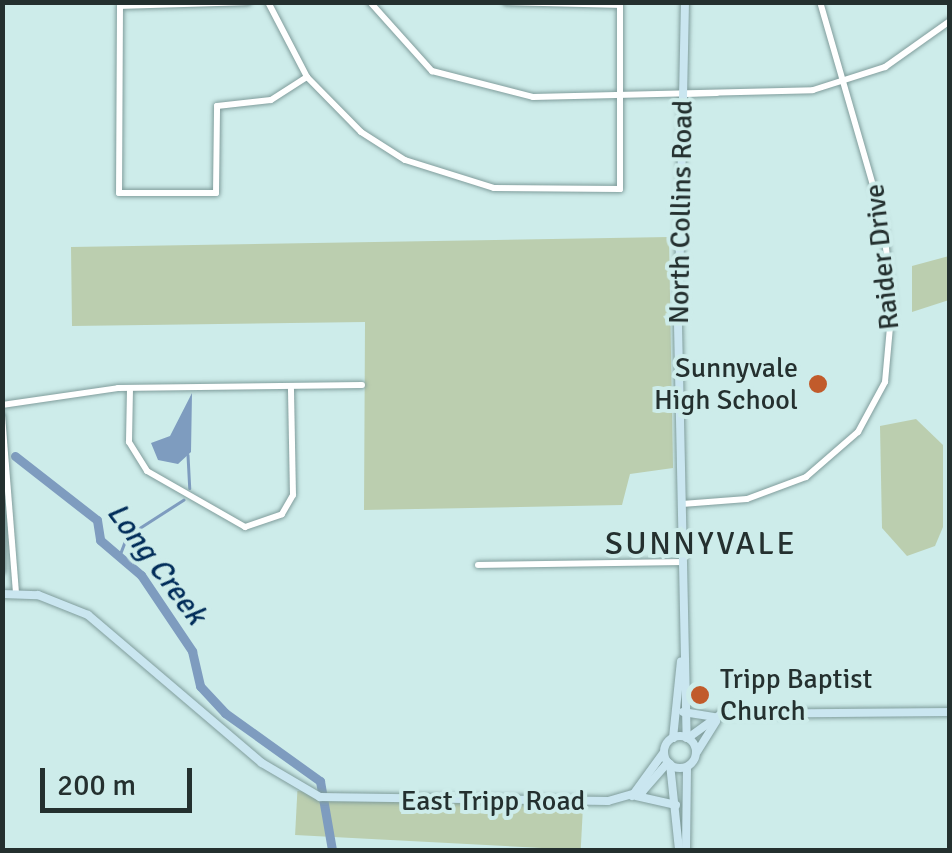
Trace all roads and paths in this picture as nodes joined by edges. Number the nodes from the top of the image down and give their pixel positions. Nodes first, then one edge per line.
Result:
1 (248, 2) edge
2 (268, 2) edge
3 (370, 2) edge
4 (506, 2) edge
5 (685, 2) edge
6 (820, 2) edge
7 (950, 21) edge
8 (307, 77) junction
9 (849, 81) junction
10 (684, 94) junction
11 (620, 96) junction
12 (362, 385) dead end
13 (130, 389) junction
14 (290, 389) junction
15 (2, 405) edge
16 (2, 415) edge
17 (2, 462) edge
18 (680, 504) junction
19 (7, 514) edge
20 (682, 562) junction
21 (478, 565) dead end
22 (2, 571) edge
23 (2, 594) edge
24 (16, 594) junction
25 (681, 661) junction
26 (684, 712) junction
27 (950, 712) edge
28 (734, 713) junction
29 (714, 717) junction
30 (673, 738) junction
31 (688, 738) junction
32 (664, 752) junction
33 (696, 754) junction
34 (669, 763) junction
35 (688, 766) junction
36 (632, 796) junction
37 (677, 805) junction
38 (682, 850) edge

1 - 8 street
2 - 8 street
3 - 11 street
4 - 11 street
5 - 10 street, North Collins Road
6 - 9 street, Raider Drive
7 - 9 street
8 - 11 street
9 - 10 street
9 - 18 street, Raider Drive
10 - 11 street
10 - 18 street, North Collins Road
12 - 14 street
13 - 14 street
13 - 14 street
13 - 15 street
16 - 19 street
17 - 19 street
18 - 20 street, North Collins Road
19 - 22 street
19 - 24 street
20 - 21 street
20 - 25 street, North Collins Road
23 - 24 street, East Tripp Road
24 - 36 street, East Tripp Road
25 - 26 street, North Collins Road
25 - 30 street, North Collins Road
26 - 29 street
26 - 31 street, North Collins Road
27 - 28 street
28 - 29 street
28 - 33 street
29 - 31 street
30 - 31 street
30 - 32 street
31 - 33 street
32 - 34 street
32 - 36 street
33 - 35 street
34 - 35 street
34 - 36 street
34 - 37 street
35 - 38 street
36 - 37 street, East Tripp Road
37 - 38 street

